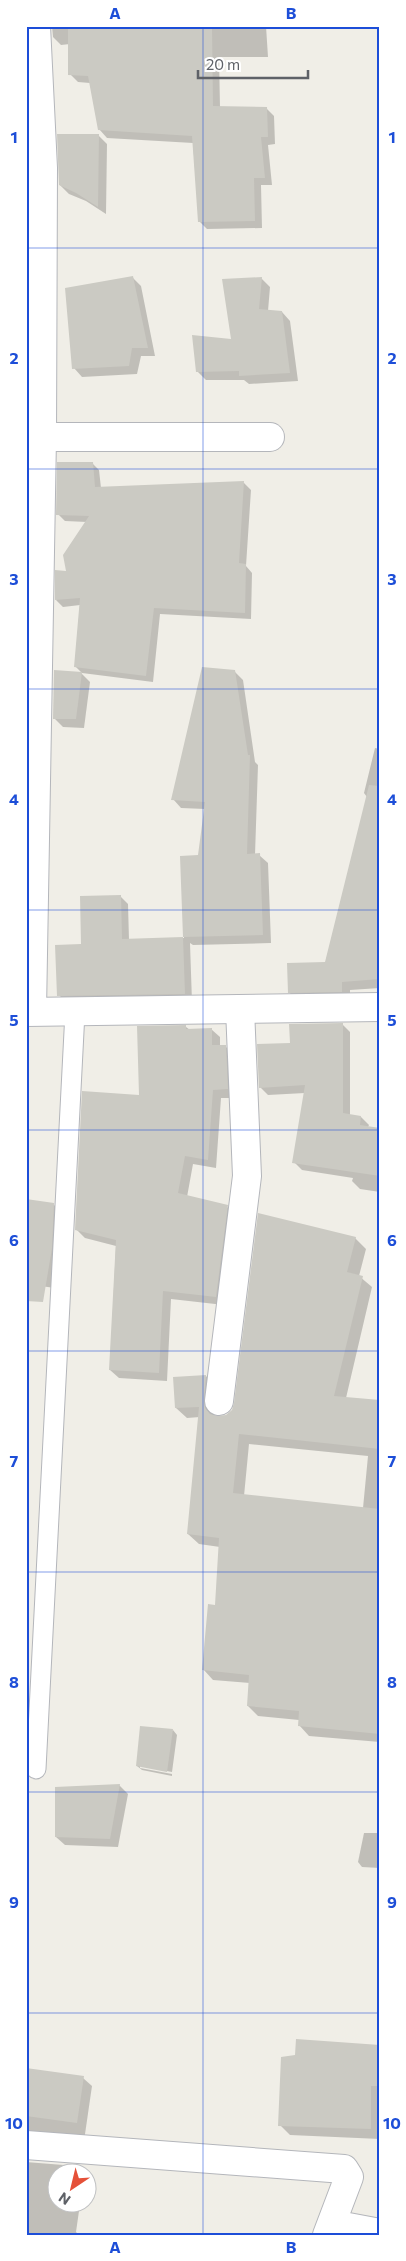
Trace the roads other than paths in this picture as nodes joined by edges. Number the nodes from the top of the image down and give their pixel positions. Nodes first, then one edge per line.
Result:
1 (36, 26) edge
2 (42, 437) junction
3 (270, 438) dead end
4 (380, 1007) edge
5 (240, 1009) junction
6 (29, 1011) edge
7 (75, 1012) junction
8 (219, 1401) dead end
9 (36, 1769) dead end
10 (26, 2145) edge
11 (329, 2229) edge
12 (380, 2233) edge

1 - 2 street
2 - 3 street
2 - 6 street
4 - 5 street
5 - 7 street
5 - 8 street
6 - 7 street
7 - 9 lane
10 - 11 street
11 - 12 street

